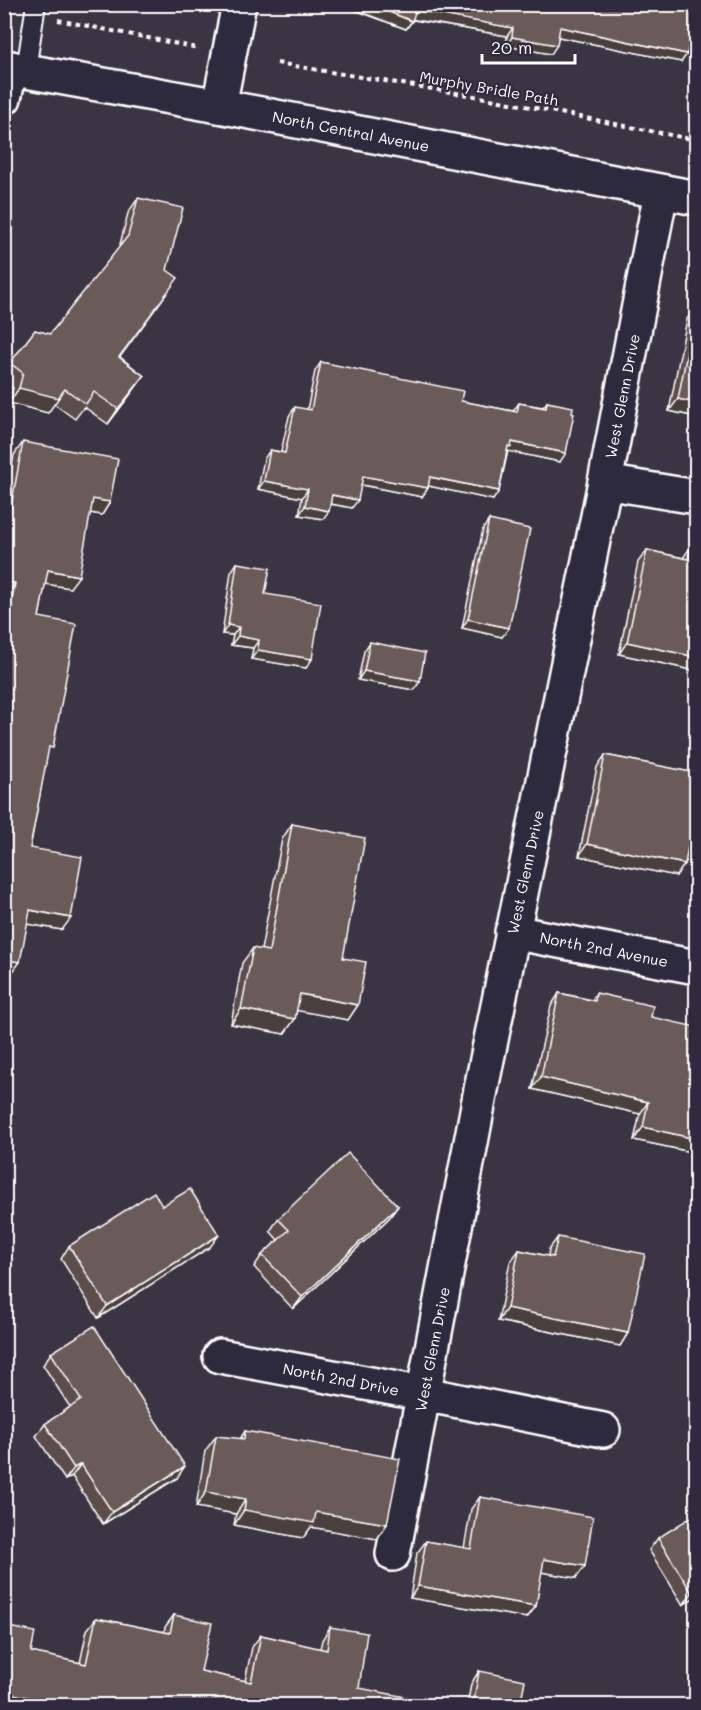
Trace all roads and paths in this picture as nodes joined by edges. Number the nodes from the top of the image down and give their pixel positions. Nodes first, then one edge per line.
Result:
1 (239, 4) edge
2 (35, 10) edge
3 (201, 48) dead end
4 (277, 63) dead end
5 (11, 76) edge
6 (219, 106) junction
7 (696, 140) edge
8 (662, 192) junction
9 (696, 198) edge
10 (605, 482) junction
11 (696, 497) edge
12 (512, 932) junction
13 (696, 967) edge
14 (220, 1356) dead end
15 (424, 1394) junction
16 (603, 1431) dead end
17 (393, 1554) dead end

1 - 6 street
2 - 3 path
2 - 5 lane
4 - 7 path, Murphy Bridle Path
5 - 6 street, North Central Avenue
6 - 8 street, North Central Avenue
8 - 9 street, North Central Avenue
8 - 10 street, West Glenn Drive
10 - 11 street
10 - 12 street, West Glenn Drive
12 - 13 street, North 2nd Avenue
12 - 15 street, West Glenn Drive
14 - 15 street, North 2nd Drive
15 - 16 street, North 2nd Drive
15 - 17 street, West Glenn Drive

